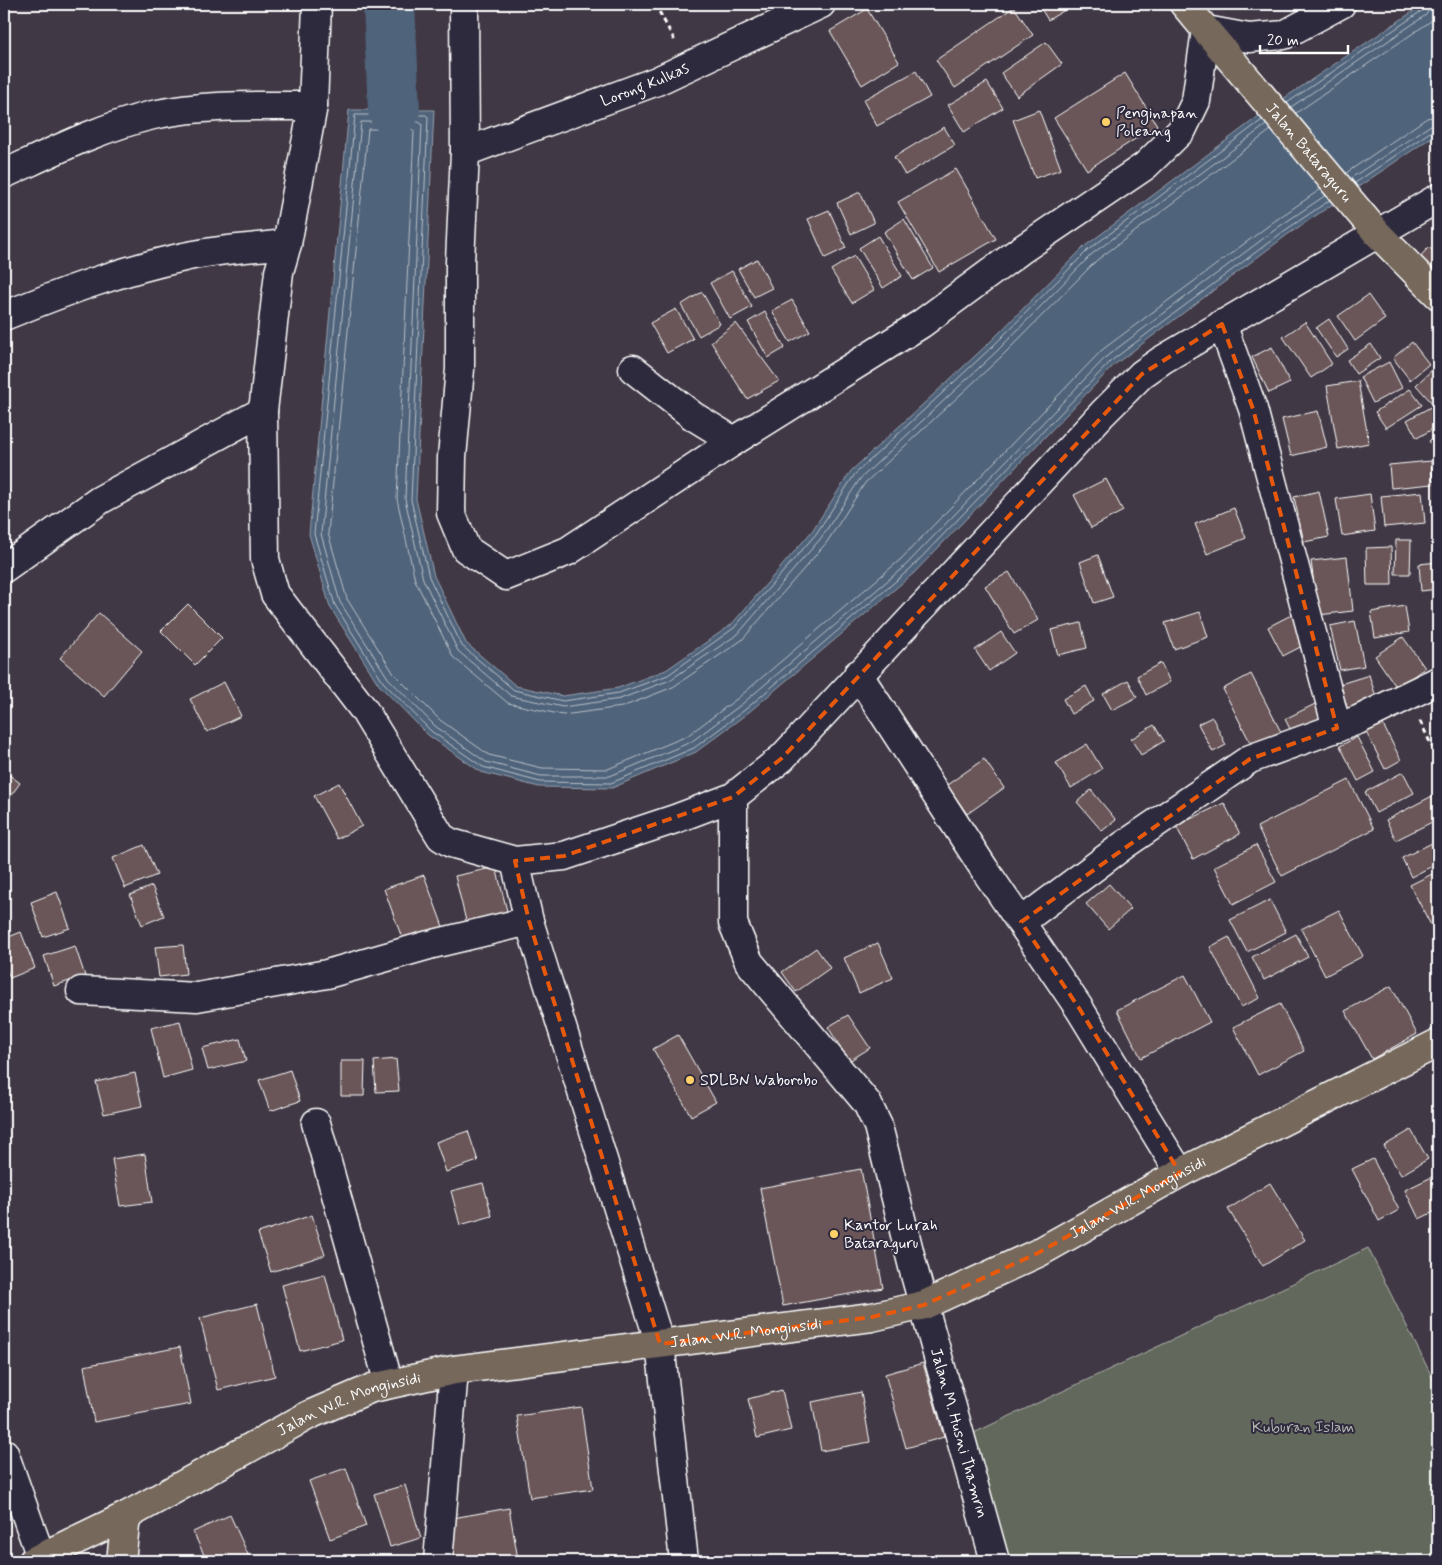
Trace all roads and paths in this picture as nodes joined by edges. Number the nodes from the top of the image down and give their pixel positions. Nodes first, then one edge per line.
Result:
1 (317, 4) edge
2 (464, 4) edge
3 (655, 4) edge
4 (821, 4) edge
5 (1184, 4) edge
6 (1341, 4) edge
7 (1206, 30) junction
8 (688, 66) junction
9 (313, 106) junction
10 (465, 152) junction
11 (4, 174) edge
12 (1438, 198) edge
13 (1377, 233) junction
14 (286, 244) junction
15 (1438, 296) edge
16 (4, 316) edge
17 (1222, 324) junction
18 (633, 368) dead end
19 (263, 411) junction
20 (734, 440) junction
21 (4, 568) edge
22 (858, 674) junction
23 (1438, 681) edge
24 (1408, 696) junction
25 (1337, 728) junction
26 (1438, 759) edge
27 (733, 797) junction
28 (515, 861) junction
29 (529, 921) junction
30 (1021, 922) junction
31 (81, 991) dead end
32 (1438, 1043) edge
33 (316, 1123) dead end
34 (1180, 1173) junction
35 (924, 1305) junction
36 (660, 1344) junction
37 (454, 1370) junction
38 (388, 1384) junction
39 (4, 1453) edge
40 (126, 1516) junction
41 (37, 1559) edge
42 (121, 1561) edge
43 (438, 1561) edge
44 (684, 1561) edge
45 (995, 1561) edge

1 - 9 street
2 - 10 street
3 - 8 path
4 - 8 street, Lorong Kulkas
5 - 7 main road, Jalan Bataraguru
6 - 7 street
7 - 13 main road, Jalan Bataraguru
7 - 20 street
8 - 10 street, Lorong Kulkas
9 - 11 street
9 - 14 street
10 - 20 street
12 - 13 street
13 - 15 main road, Jalan Bataraguru
13 - 17 street
14 - 16 street
14 - 19 street
17 - 22 street
17 - 25 street
18 - 20 street
19 - 21 street
19 - 28 street
22 - 27 street
22 - 30 street
23 - 24 street
24 - 25 street
24 - 26 path
25 - 30 street
27 - 28 street
27 - 35 street, Jalan M. Husni Thamrin
28 - 29 street
29 - 31 street
29 - 36 street
30 - 34 street
32 - 34 main road, Jalan W.R. Monginsidi
33 - 38 street
34 - 35 main road, Jalan W.R. Monginsidi
35 - 36 main road, Jalan W.R. Monginsidi
35 - 45 street, Jalan M. Husni Thamrin
36 - 37 main road, Jalan W.R. Monginsidi
36 - 44 street
37 - 38 main road, Jalan W.R. Monginsidi
37 - 43 street
38 - 40 main road, Jalan W.R. Monginsidi
39 - 41 street
40 - 41 main road, Jalan W.R. Monginsidi
40 - 42 main road

